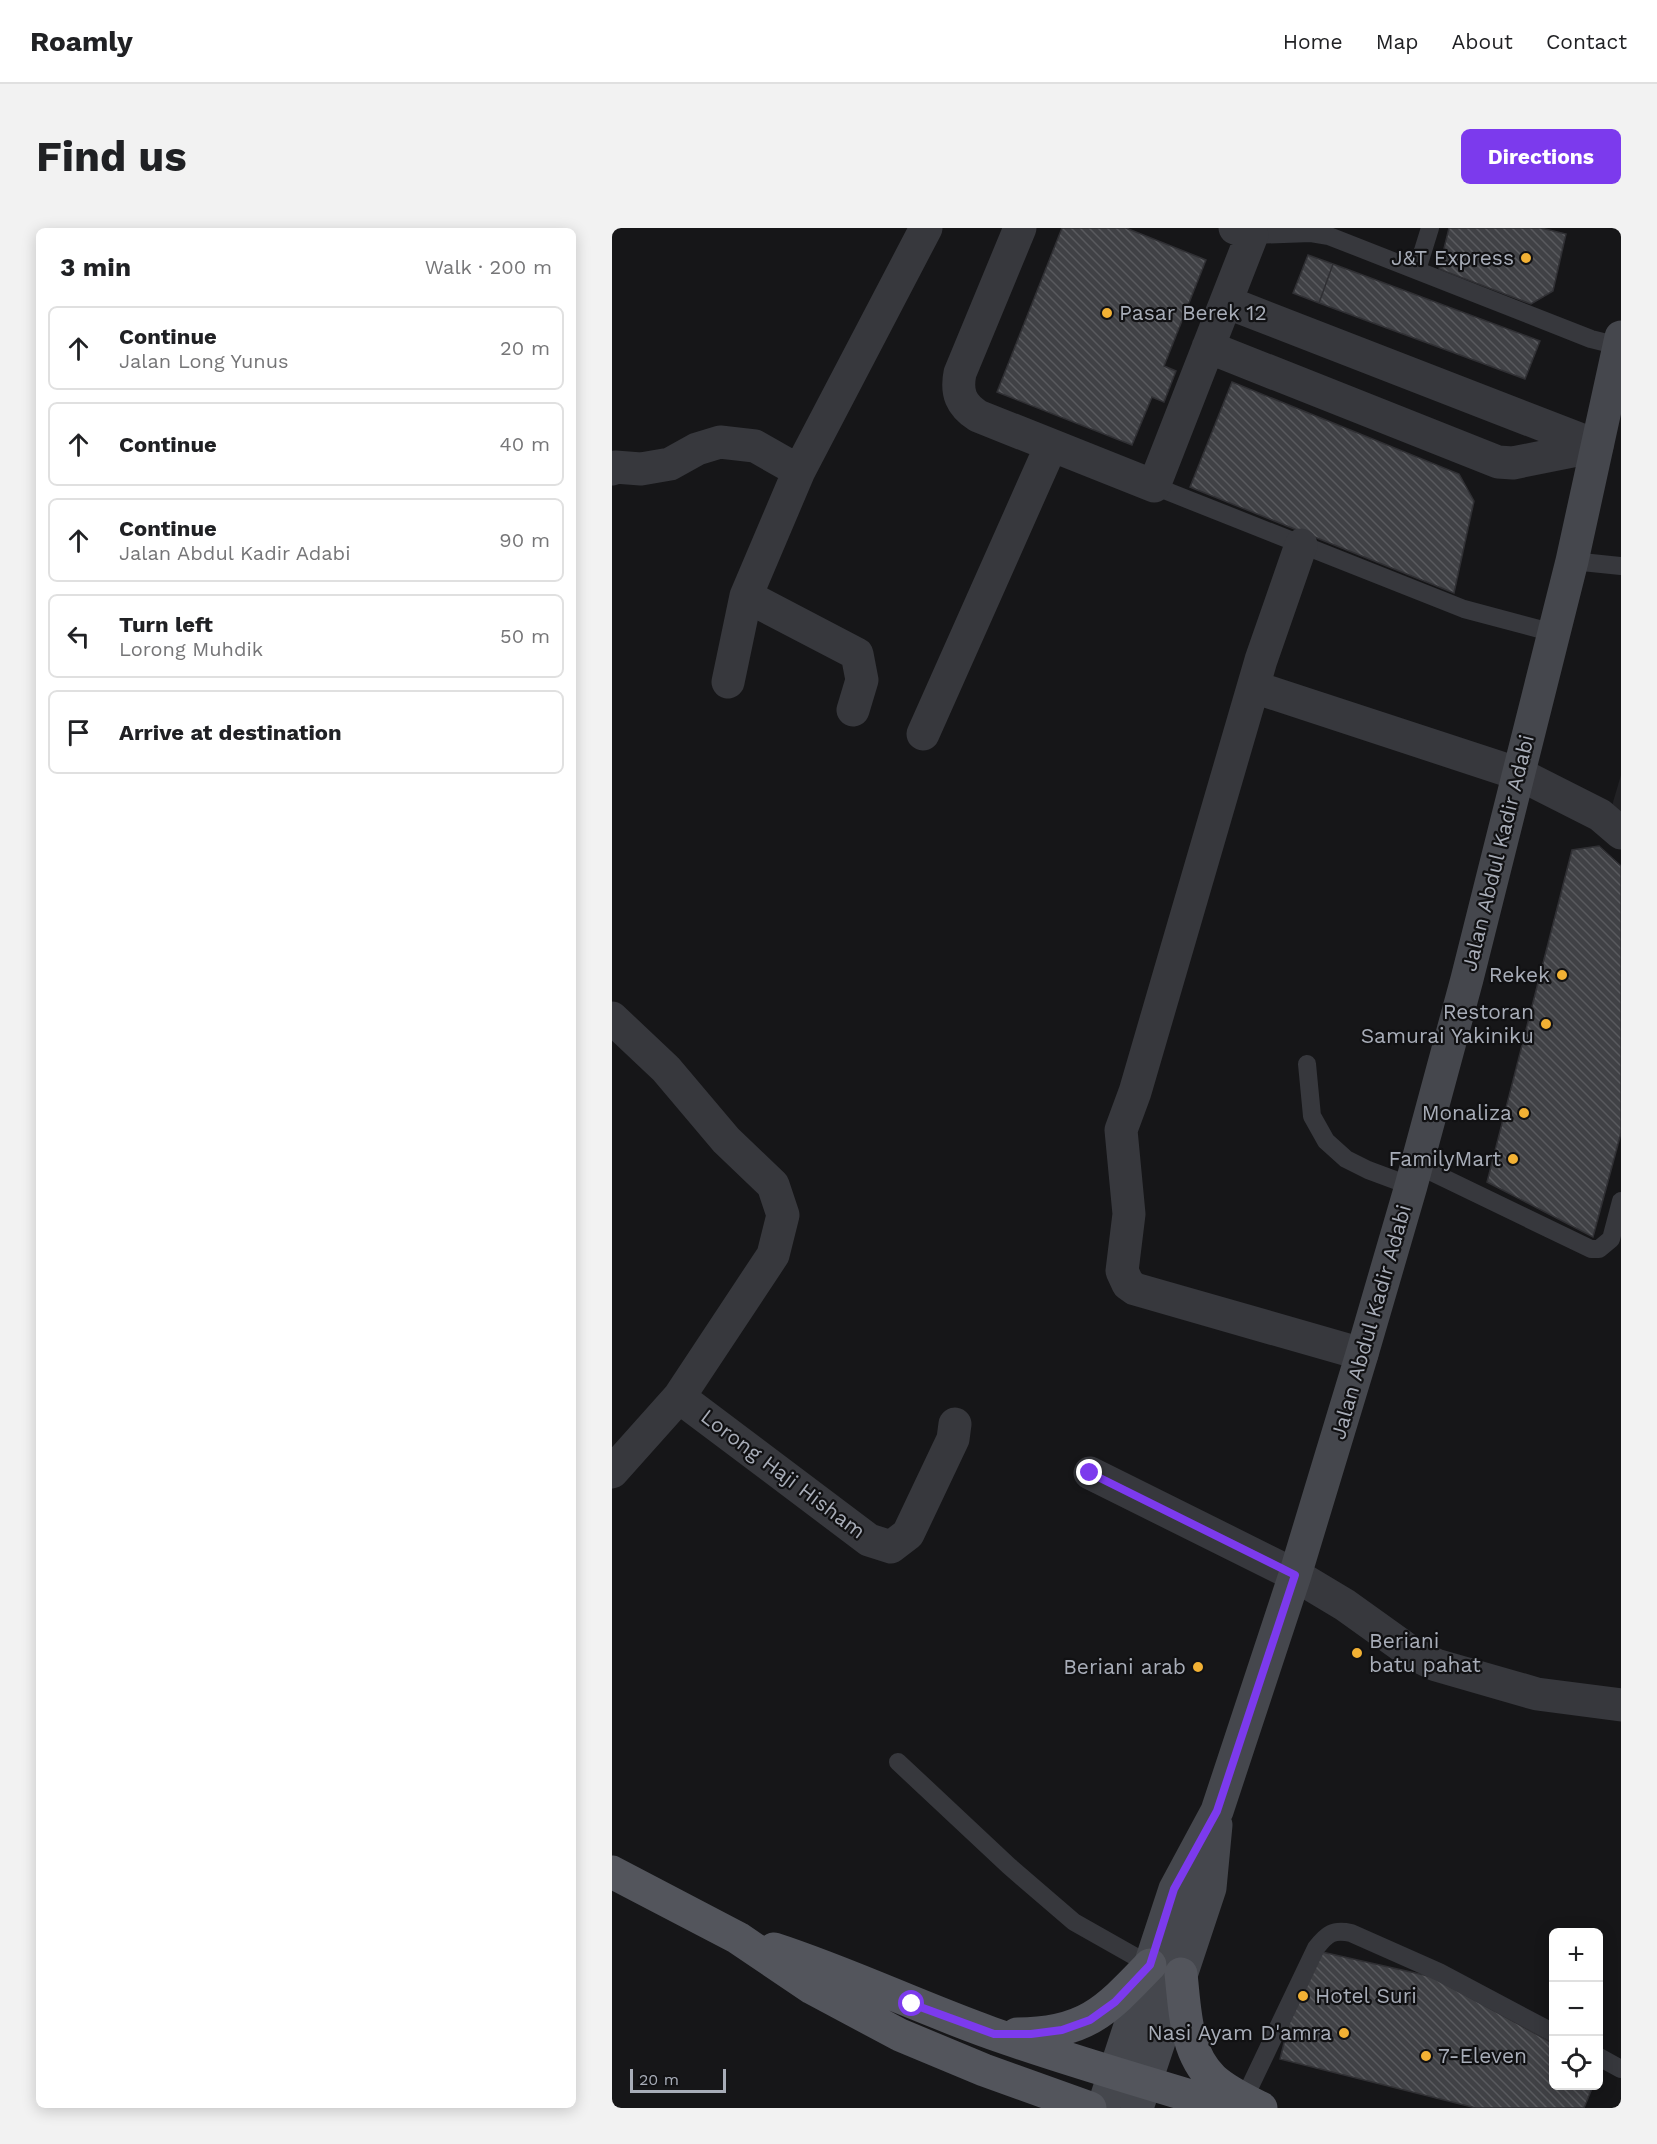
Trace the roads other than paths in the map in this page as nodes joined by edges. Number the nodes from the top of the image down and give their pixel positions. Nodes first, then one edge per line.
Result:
1 (926, 228) edge
2 (1020, 228) edge
3 (1430, 228) edge
4 (1243, 232) edge
5 (1417, 270) junction
6 (1226, 302) junction
7 (1620, 343) edge
8 (1208, 347) junction
9 (1051, 446) junction
10 (1597, 446) junction
11 (612, 470) edge
12 (799, 471) junction
13 (1154, 486) junction
14 (1301, 544) junction
15 (1572, 561) junction
16 (1621, 566) edge
17 (746, 596) junction
18 (1554, 633) junction
19 (728, 682) dead end
20 (1254, 687) junction
21 (853, 710) dead end
22 (922, 734) dead end
23 (1518, 774) junction
24 (1621, 832) edge
25 (612, 1018) edge
26 (1308, 1064) dead end
27 (1414, 1175) junction
28 (1621, 1201) edge
29 (1362, 1354) junction
30 (679, 1397) junction
31 (955, 1424) dead end
32 (612, 1472) edge
33 (1090, 1473) dead end
34 (1295, 1575) junction
35 (1621, 1705) edge
36 (898, 1762) dead end
37 (1217, 1811) junction
38 (612, 1872) edge
39 (738, 1938) junction
40 (1150, 1965) junction
41 (1181, 1974) junction
42 (1549, 2030) edge
43 (994, 2034) junction
44 (1603, 2059) edge
45 (1621, 2069) edge
46 (984, 2070) junction
47 (1114, 2072) junction
48 (1141, 2095) edge
49 (1245, 2105) edge
50 (1030, 2108) edge
51 (1090, 2108) edge
52 (1103, 2108) edge

1 - 12 street
2 - 9 street
3 - 5 lane
4 - 5 lane
4 - 6 street
5 - 7 lane
6 - 8 street
6 - 10 street
7 - 10 main road, Jalan Abdul Kadir Adabi
8 - 10 street
8 - 13 street
9 - 13 street
9 - 22 street
10 - 15 main road, Jalan Abdul Kadir Adabi
11 - 12 street
12 - 17 street
13 - 14 lane
14 - 18 lane
14 - 20 street
15 - 16 lane
15 - 18 main road, Jalan Abdul Kadir Adabi
17 - 19 street
17 - 21 street
18 - 23 main road, Jalan Abdul Kadir Adabi
20 - 23 street
20 - 29 street
23 - 24 street
23 - 27 main road, Jalan Abdul Kadir Adabi
25 - 30 street, Lorong Haji Hisham
26 - 27 lane
27 - 28 lane
27 - 29 main road, Jalan Abdul Kadir Adabi
29 - 34 main road, Jalan Abdul Kadir Adabi
30 - 31 street, Lorong Haji Hisham
30 - 32 street, Lorong Haji Hisham
33 - 34 street
34 - 35 street
34 - 37 main road, Jalan Abdul Kadir Adabi
36 - 40 lane
37 - 40 main road, Jalan Abdul Kadir Adabi
37 - 41 main road, Jalan Abdul Kadir Adabi
38 - 39 main road
39 - 43 main road
39 - 46 main road
40 - 43 main road
40 - 47 main road, Jalan Abdul Kadir Adabi
41 - 48 main road, Jalan Abdul Kadir Adabi
41 - 49 main road
42 - 49 lane
43 - 47 main road
44 - 45 lane
46 - 50 main road
46 - 51 main road
47 - 48 main road
47 - 52 main road, Jalan Abdul Kadir Adabi
48 - 49 main road

